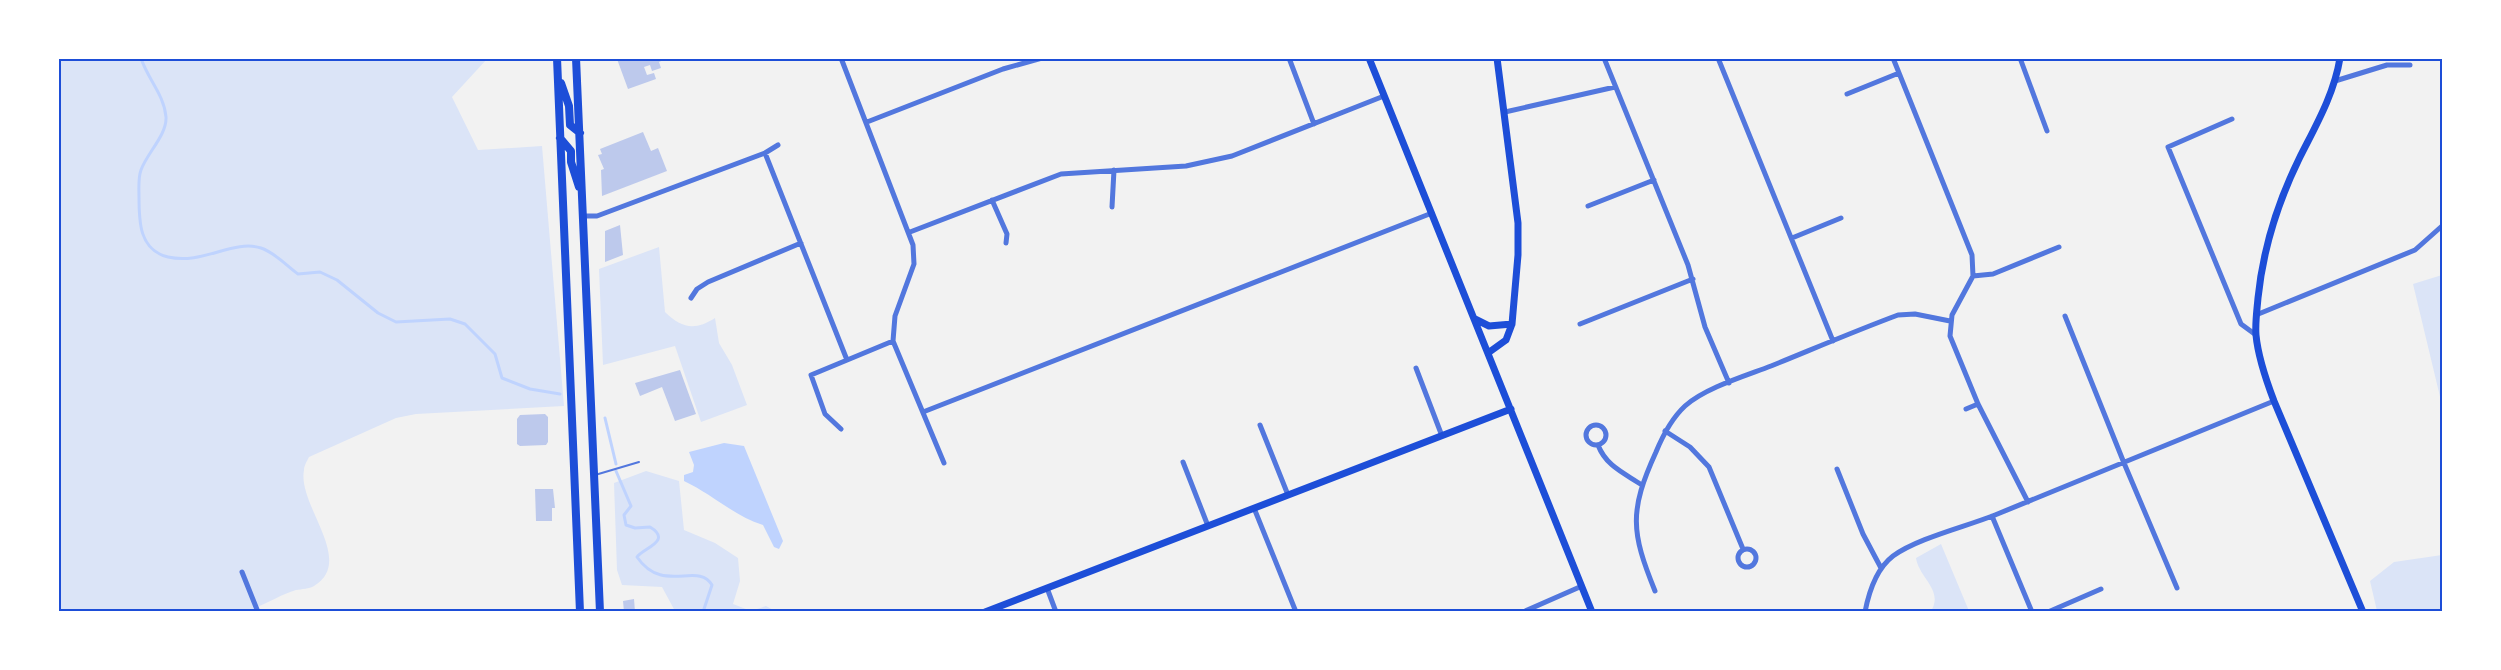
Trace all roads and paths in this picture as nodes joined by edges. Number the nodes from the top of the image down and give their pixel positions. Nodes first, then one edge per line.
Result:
1 (557, 58) edge
2 (576, 58) edge
3 (841, 58) edge
4 (1042, 58) edge
5 (1289, 58) edge
6 (1369, 58) edge
7 (1497, 58) edge
8 (1604, 58) edge
9 (1718, 58) edge
10 (1893, 58) edge
11 (2020, 58) edge
12 (2340, 58) edge
13 (2410, 65) dead end
14 (558, 73) junction
15 (1899, 73) junction
16 (2335, 81) junction
17 (1615, 87) junction
18 (1847, 94) dead end
19 (1384, 96) junction
20 (1505, 112) junction
21 (2232, 119) dead end
22 (867, 122) junction
23 (1314, 124) junction
24 (2047, 131) dead end
25 (580, 133) junction
26 (560, 138) junction
27 (778, 145) dead end
28 (765, 153) junction
29 (1114, 170) junction
30 (1654, 180) junction
31 (582, 197) junction
32 (992, 200) junction
33 (1588, 206) dead end
34 (1112, 207) dead end
35 (1432, 213) junction
36 (583, 216) junction
37 (1841, 218) dead end
38 (2442, 226) edge
39 (910, 232) junction
40 (1792, 238) junction
41 (801, 243) junction
42 (1006, 243) dead end
43 (2059, 247) dead end
44 (1973, 276) junction
45 (1692, 279) junction
46 (691, 298) dead end
47 (2066, 315) dead end
48 (2256, 315) junction
49 (1474, 318) junction
50 (1950, 321) junction
51 (1512, 324) junction
52 (1580, 324) dead end
53 (2256, 335) junction
54 (892, 341) junction
55 (1833, 341) junction
56 (1488, 353) junction
57 (848, 360) junction
58 (1416, 368) dead end
59 (1729, 383) junction
60 (2274, 401) junction
61 (1978, 404) junction
62 (1511, 409) junction
63 (1966, 410) dead end
64 (923, 412) junction
65 (1260, 425) dead end
66 (841, 429) dead end
67 (1665, 431) junction
68 (1442, 436) junction
69 (1598, 445) dead end
70 (639, 462) dead end
71 (1183, 462) dead end
72 (944, 463) dead end
73 (2124, 463) junction
74 (1838, 469) dead end
75 (595, 476) junction
76 (1642, 485) junction
77 (1288, 495) junction
78 (2028, 502) junction
79 (1254, 508) junction
80 (1992, 516) junction
81 (1208, 526) junction
82 (1743, 549) dead end
83 (1881, 568) junction
84 (242, 572) dead end
85 (1582, 586) junction
86 (1047, 588) junction
87 (2177, 588) dead end
88 (2101, 589) dead end
89 (1655, 591) dead end
90 (1293, 611) edge
91 (258, 612) edge
92 (580, 612) edge
93 (600, 612) edge
94 (985, 612) edge
95 (1056, 612) edge
96 (1523, 612) edge
97 (1592, 612) edge
98 (1865, 612) edge
99 (2032, 612) edge
100 (2048, 612) edge
101 (2363, 612) edge

1 - 14 main road
2 - 25 main road
3 - 22 street
4 - 22 street
5 - 23 street
6 - 19 main road
7 - 20 main road
8 - 17 street
9 - 40 street
10 - 15 street
11 - 24 street
12 - 16 main road
13 - 16 street
14 - 25 main road
14 - 26 main road
15 - 18 street
15 - 44 street
16 - 48 main road
17 - 20 street
17 - 30 street
19 - 23 street
19 - 35 main road
20 - 51 main road
21 - 53 street
22 - 39 street
23 - 29 street
25 - 31 main road
26 - 31 main road
26 - 92 main road
27 - 28 street
28 - 36 street
28 - 41 street
29 - 32 street
29 - 34 street
30 - 33 street
30 - 45 street
31 - 36 main road
32 - 39 street
32 - 42 street
35 - 49 main road
35 - 64 street
36 - 75 main road
37 - 40 street
38 - 48 street
39 - 54 street
40 - 55 street
41 - 46 street
41 - 57 street
43 - 44 street
44 - 50 street
45 - 52 street
45 - 59 street
47 - 73 street
48 - 53 main road
49 - 51 main road
49 - 56 main road
50 - 55 street
50 - 61 street
51 - 56 main road
53 - 60 main road
54 - 57 street
54 - 64 street
55 - 59 street
56 - 62 main road
57 - 66 street
58 - 68 street
59 - 67 street
60 - 73 street
60 - 101 main road
61 - 63 street
61 - 78 street
62 - 68 main road
62 - 85 main road
64 - 72 street
65 - 77 street
67 - 76 street
67 - 82 street
68 - 77 main road
69 - 76 street
70 - 75 lane
71 - 81 street
73 - 78 street
73 - 87 street
74 - 83 street
75 - 93 main road
76 - 89 street
77 - 79 main road
78 - 80 street
79 - 81 main road
79 - 90 street
80 - 83 street
80 - 99 street
81 - 86 main road
83 - 98 street
84 - 91 street
85 - 96 street
85 - 97 main road
86 - 94 main road
86 - 95 street
88 - 100 street

